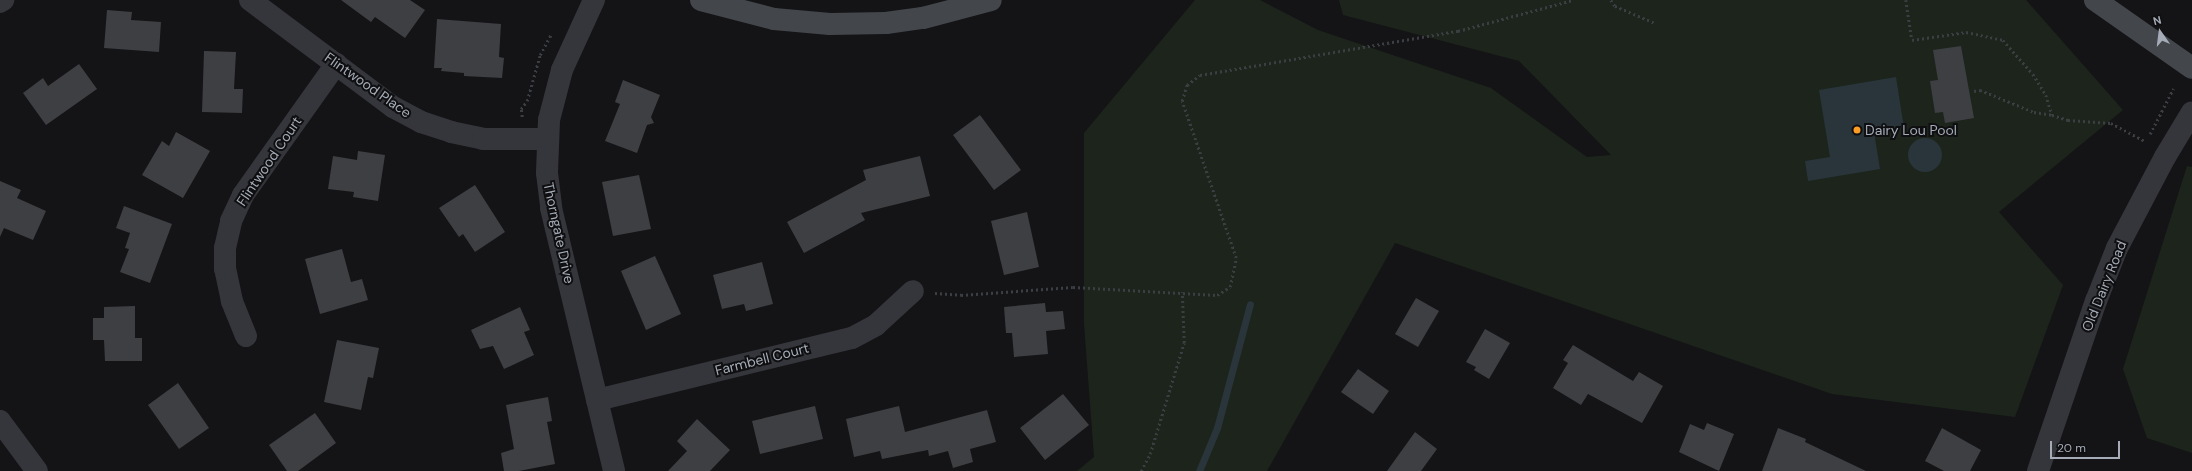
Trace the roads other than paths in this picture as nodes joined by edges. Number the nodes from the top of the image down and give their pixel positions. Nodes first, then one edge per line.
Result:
1 (3, 0) edge
2 (250, 0) edge
3 (594, 0) edge
4 (701, 0) edge
5 (990, 0) edge
6 (2095, 0) edge
7 (0, 2) edge
8 (336, 64) junction
9 (2192, 68) edge
10 (2192, 112) edge
11 (547, 139) junction
12 (913, 291) road end
13 (246, 336) dead end
14 (597, 400) junction
15 (0, 421) edge
16 (37, 471) edge
17 (614, 471) edge
18 (2038, 471) edge

1 - 7 street
2 - 8 street, Flintwood Place
3 - 11 street, Thorngate Drive
4 - 5 main road
6 - 9 main road
8 - 11 street, Flintwood Place
8 - 13 street, Flintwood Court
10 - 18 street, Old Dairy Road
11 - 14 street, Thorngate Drive
12 - 14 street, Farmbell Court
14 - 17 street, Thorngate Drive
15 - 16 street

